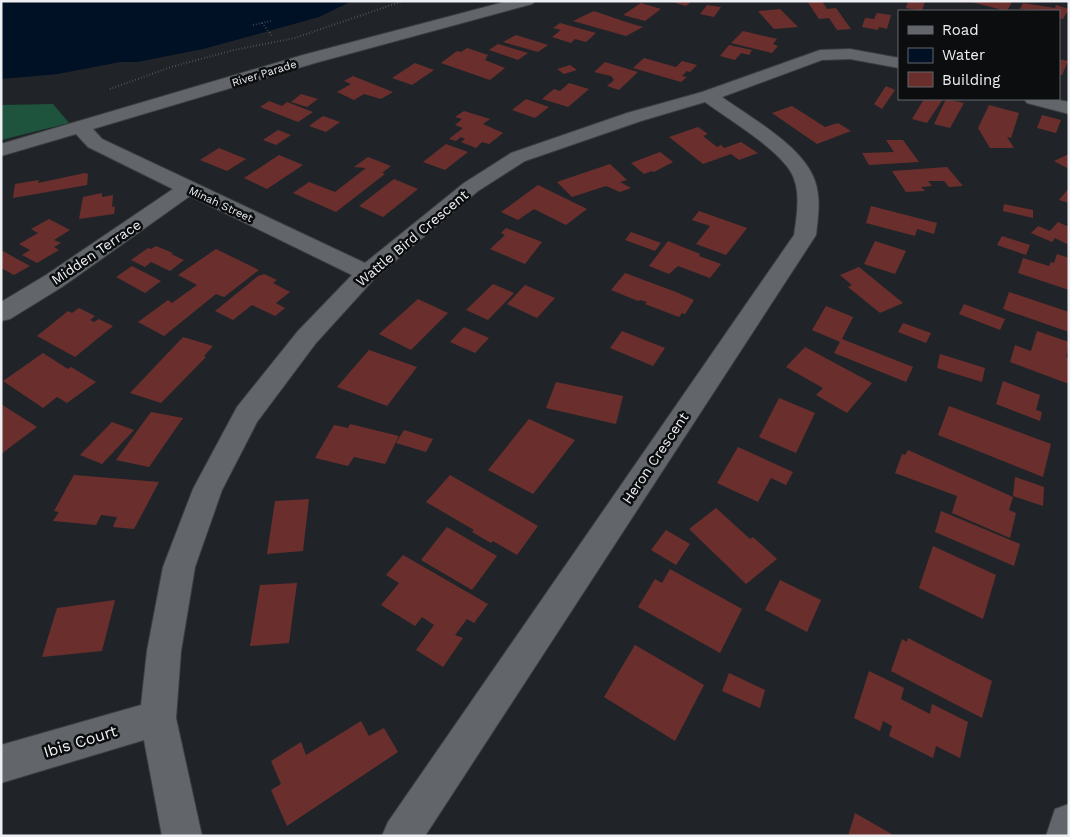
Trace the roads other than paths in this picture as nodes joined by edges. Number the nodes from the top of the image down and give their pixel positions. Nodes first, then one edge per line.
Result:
1 (527, 1) edge
2 (898, 63) edge
3 (708, 96) junction
4 (1037, 100) edge
5 (1069, 108) edge
6 (81, 128) junction
7 (1, 150) edge
8 (188, 188) junction
9 (367, 273) junction
10 (1, 313) edge
11 (158, 718) junction
12 (1, 764) edge
13 (1069, 823) edge
14 (182, 836) edge
15 (402, 836) edge
16 (1066, 836) edge

1 - 6 street, River Parade
2 - 3 street, Wattle Bird Crescent
3 - 9 street, Wattle Bird Crescent
3 - 15 street, Heron Crescent
4 - 5 street
6 - 7 street, River Parade
6 - 8 street, Minah Street
8 - 9 street, Minah Street
8 - 10 street, Midden Terrace
9 - 11 street, Wattle Bird Crescent
11 - 12 street, Ibis Court
11 - 14 street, Wattle Bird Crescent
13 - 16 street

